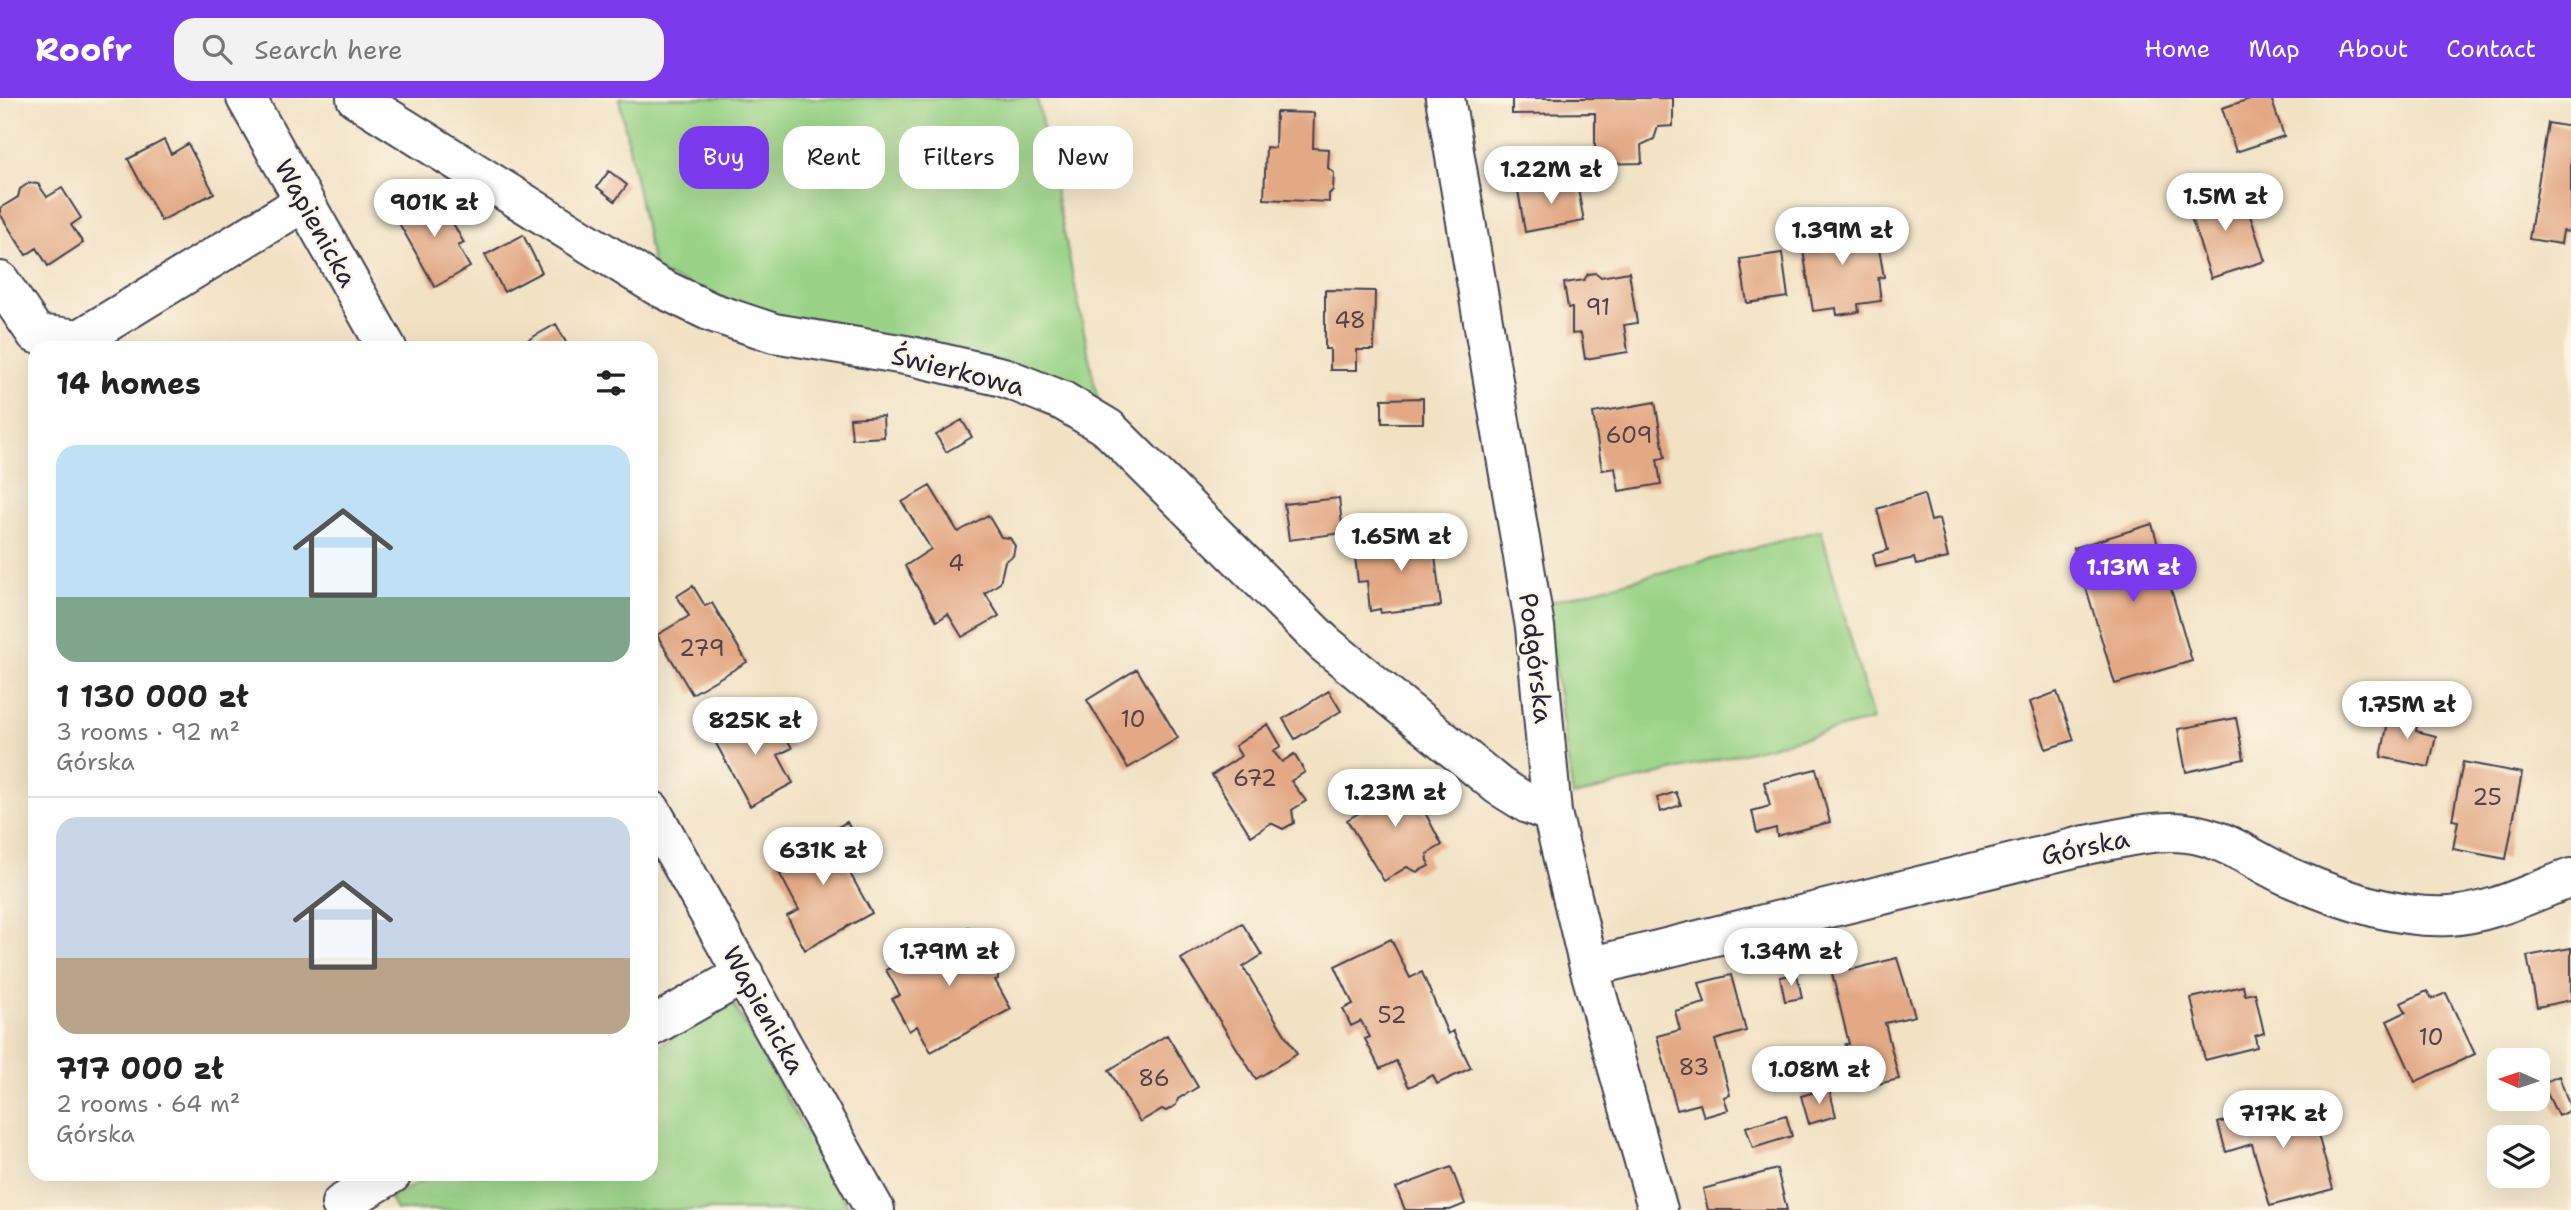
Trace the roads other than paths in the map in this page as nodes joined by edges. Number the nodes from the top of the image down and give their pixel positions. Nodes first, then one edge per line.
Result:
1 (246, 98) edge
2 (356, 98) edge
3 (1445, 98) edge
4 (303, 202) junction
5 (0, 281) edge
6 (383, 341) edge
7 (1552, 813) junction
8 (658, 822) edge
9 (2571, 878) edge
10 (1589, 967) junction
11 (744, 974) junction
12 (658, 1023) edge
13 (380, 1181) edge
14 (341, 1204) dead end
15 (875, 1210) edge
16 (1658, 1210) edge

1 - 4 street, Wapienicka
2 - 7 street, Świerkowa
3 - 7 street, Podgórska
4 - 5 street
4 - 6 street, Wapienicka
7 - 10 street, Podgórska
8 - 11 street, Wapienicka
9 - 10 street, Górska
10 - 16 street, Podgórska
11 - 12 street
11 - 15 street, Wapienicka
13 - 14 street

